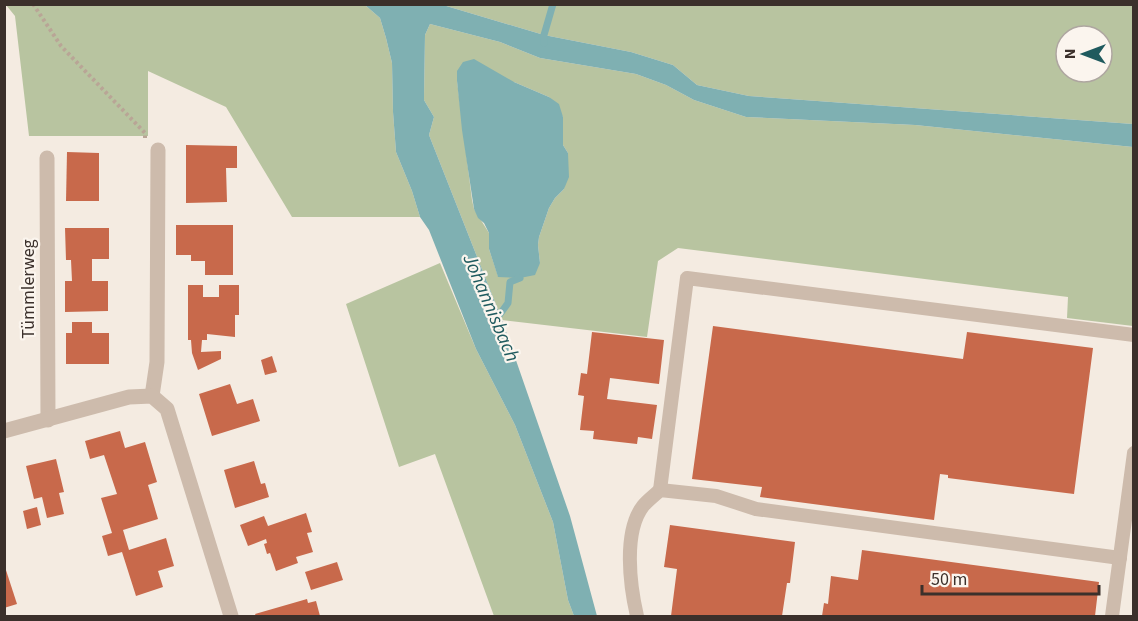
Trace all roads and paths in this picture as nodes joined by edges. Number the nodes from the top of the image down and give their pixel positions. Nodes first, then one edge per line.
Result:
1 (33, 4) edge
2 (158, 150) joint
3 (47, 158) dead end
4 (1134, 335) edge
5 (152, 396) junction
6 (48, 420) junction
7 (4, 431) edge
8 (1134, 453) edge
9 (660, 490) junction
10 (1120, 558) junction
11 (231, 616) edge
12 (638, 616) edge
13 (1112, 616) edge

1 - 2 path
2 - 5 street
3 - 6 street, Tümmlerweg
4 - 9 lane
5 - 6 street
5 - 11 street
6 - 7 street
8 - 10 lane
9 - 10 lane
9 - 12 lane
10 - 13 lane

